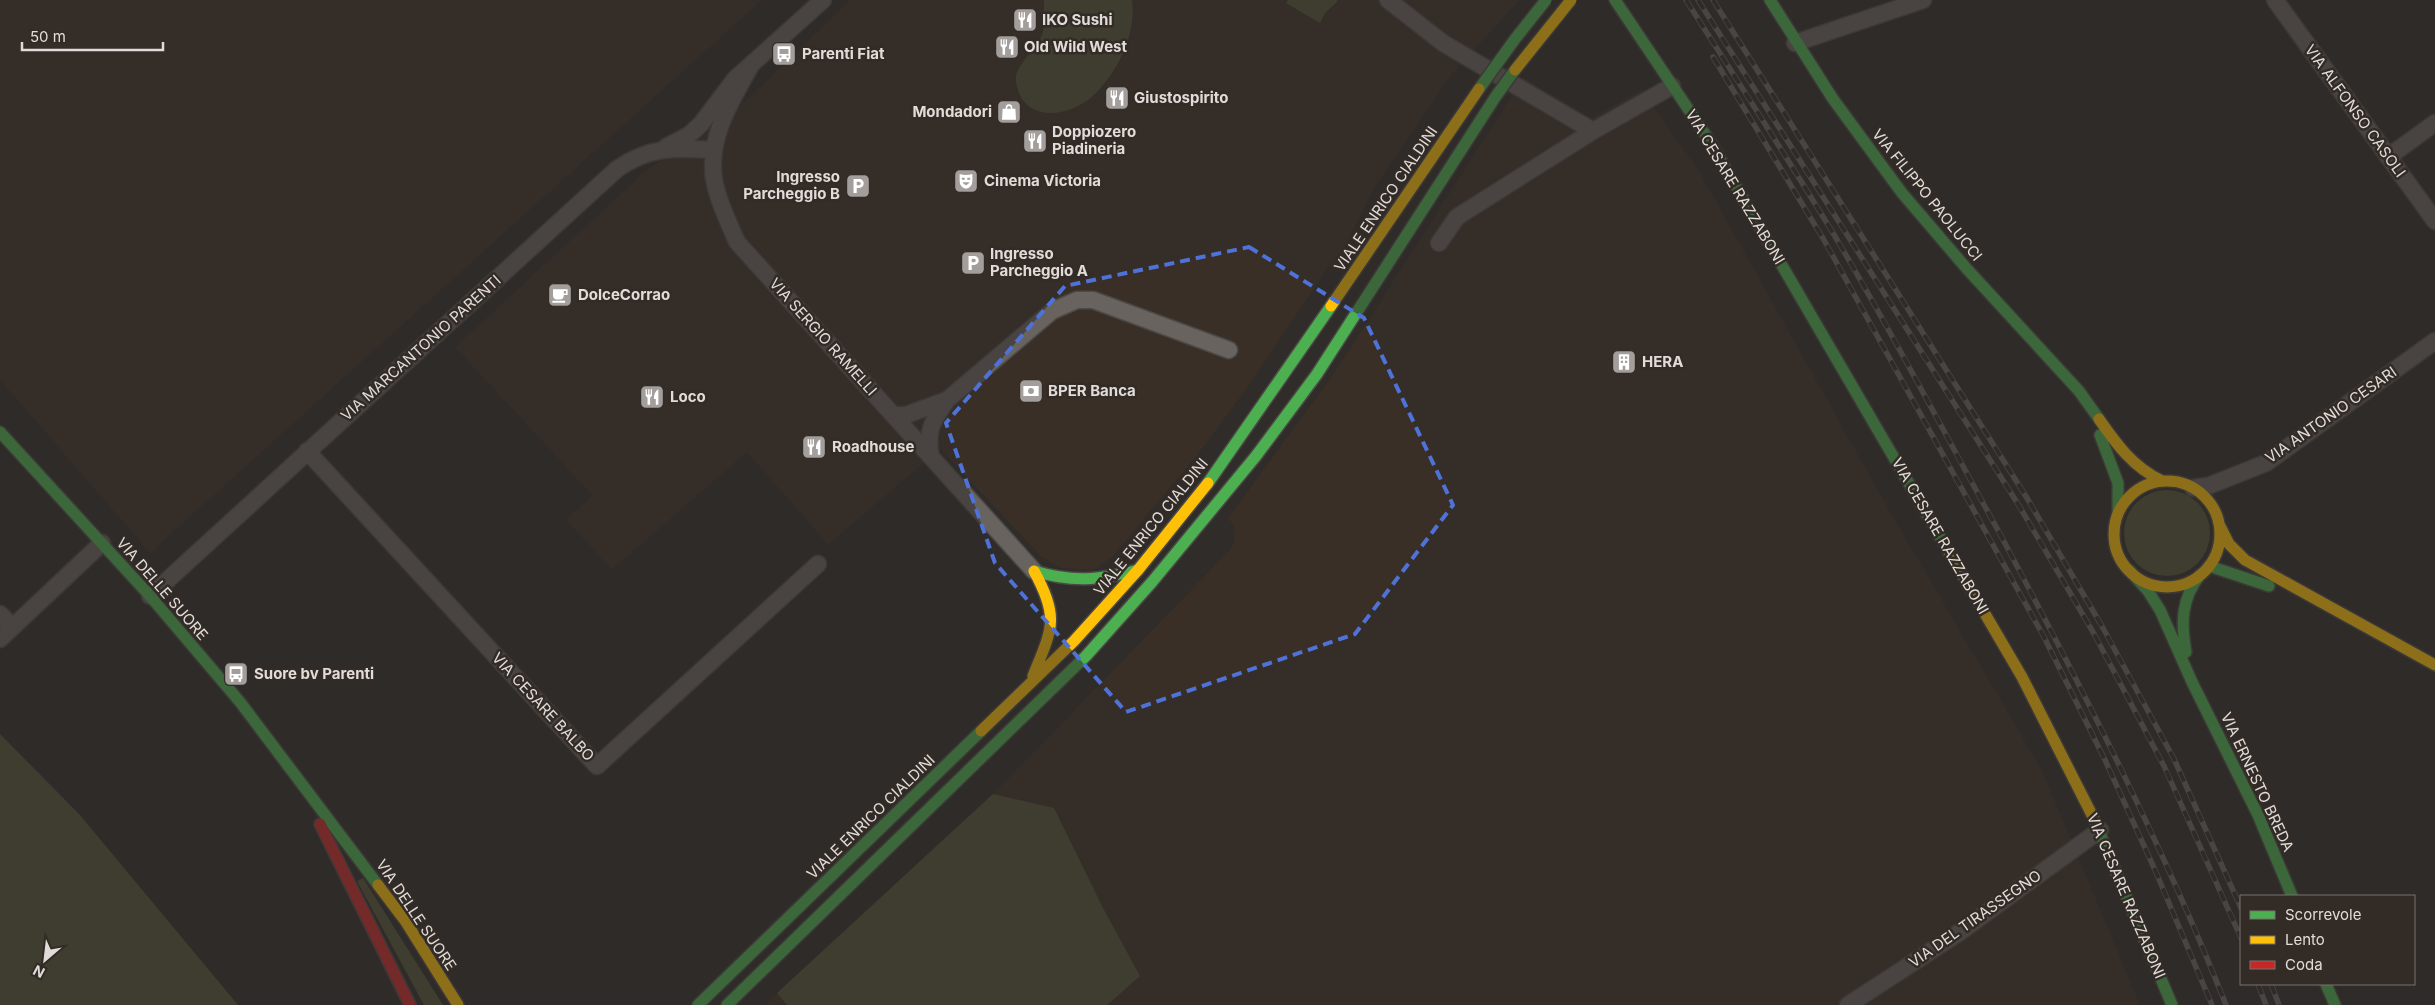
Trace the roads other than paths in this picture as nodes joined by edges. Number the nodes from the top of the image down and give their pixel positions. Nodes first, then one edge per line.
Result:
1 (823, 0) edge
2 (1388, 0) edge
3 (1546, 0) edge
4 (1571, 0) edge
5 (1615, 0) edge
6 (1770, 0) edge
7 (1923, 0) edge
8 (2275, 0) edge
9 (1795, 43) junction
10 (750, 67) junction
11 (1672, 86) junction
12 (2435, 123) edge
13 (1593, 131) junction
14 (663, 148) junction
15 (713, 150) junction
16 (2388, 157) junction
17 (2435, 221) edge
18 (1439, 244) dead end
19 (2435, 341) edge
20 (1229, 350) dead end
21 (2081, 393) junction
22 (946, 400) junction
23 (894, 415) junction
24 (0, 432) edge
25 (308, 451) junction
26 (931, 457) junction
27 (2162, 481) junction
28 (2193, 488) junction
29 (2117, 516) junction
30 (2218, 523) junction
31 (102, 543) junction
32 (818, 564) dead end
33 (2209, 566) junction
34 (1138, 570) junction
35 (2128, 570) junction
36 (1034, 571) junction
37 (2200, 575) junction
38 (150, 596) junction
39 (2334, 609) junction
40 (0, 614) edge
41 (12, 627) junction
42 (0, 639) edge
43 (2435, 665) edge
44 (2192, 682) junction
45 (1030, 684) junction
46 (294, 772) junction
47 (2100, 830) junction
48 (2292, 895) edge
49 (2326, 985) edge
50 (452, 994) junction
51 (410, 1005) edge
52 (458, 1005) edge
53 (463, 1005) edge
54 (698, 1005) edge
55 (727, 1005) edge
56 (1848, 1005) edge
57 (2172, 1005) edge
58 (2335, 1005) edge

1 - 10 street, VIA SERGIO RAMELLI
2 - 13 street
3 - 34 street, VIALE ENRICO CIALDINI, bridge
4 - 55 street, bridge
5 - 11 street, VIA CESARE RAZZABONI
6 - 9 street, VIA FILIPPO PAOLUCCI
7 - 9 street
8 - 16 street, VIA ALFONSO CASOLI
9 - 21 street, VIA FILIPPO PAOLUCCI
10 - 14 street, VIA SERGIO RAMELLI
10 - 15 street, VIA SERGIO RAMELLI
11 - 13 street
11 - 47 street, VIA CESARE RAZZABONI
12 - 16 street
13 - 18 street
14 - 15 street, VIA MARCANTONIO PARENTI
14 - 25 street, VIA MARCANTONIO PARENTI
15 - 23 street, VIA SERGIO RAMELLI
16 - 17 street, VIA ALFONSO CASOLI
19 - 28 street, VIA ANTONIO CESARI
20 - 22 street
21 - 27 street, VIA FILIPPO PAOLUCCI
21 - 29 street, VIA FILIPPO PAOLUCCI
22 - 23 street
22 - 26 street
23 - 26 street, VIA SERGIO RAMELLI
24 - 31 street, VIA DELLE SUORE
25 - 32 street, VIA CESARE BALBO
25 - 38 street, VIA MARCANTONIO PARENTI
26 - 36 street, VIA SERGIO RAMELLI
27 - 28 street
27 - 29 street
28 - 30 street
29 - 35 street
30 - 33 street
30 - 39 street
31 - 38 street, VIA DELLE SUORE
31 - 41 street
33 - 37 street
33 - 39 street
34 - 36 street
34 - 45 street, VIALE ENRICO CIALDINI
35 - 37 street
35 - 44 street, VIA ERNESTO BREDA
36 - 45 street
37 - 44 street, VIA ERNESTO BREDA
38 - 46 street, VIA DELLE SUORE
39 - 43 street
40 - 41 street
41 - 42 street
44 - 48 street, VIA ERNESTO BREDA
45 - 54 street, VIALE ENRICO CIALDINI
46 - 50 street, VIA DELLE SUORE
46 - 51 street, VIA DELLE SUORE
47 - 56 street, VIA DEL TIRASSEGNO
47 - 57 street, VIA CESARE RAZZABONI
49 - 58 street
50 - 52 street, VIA DELLE SUORE
50 - 53 street

